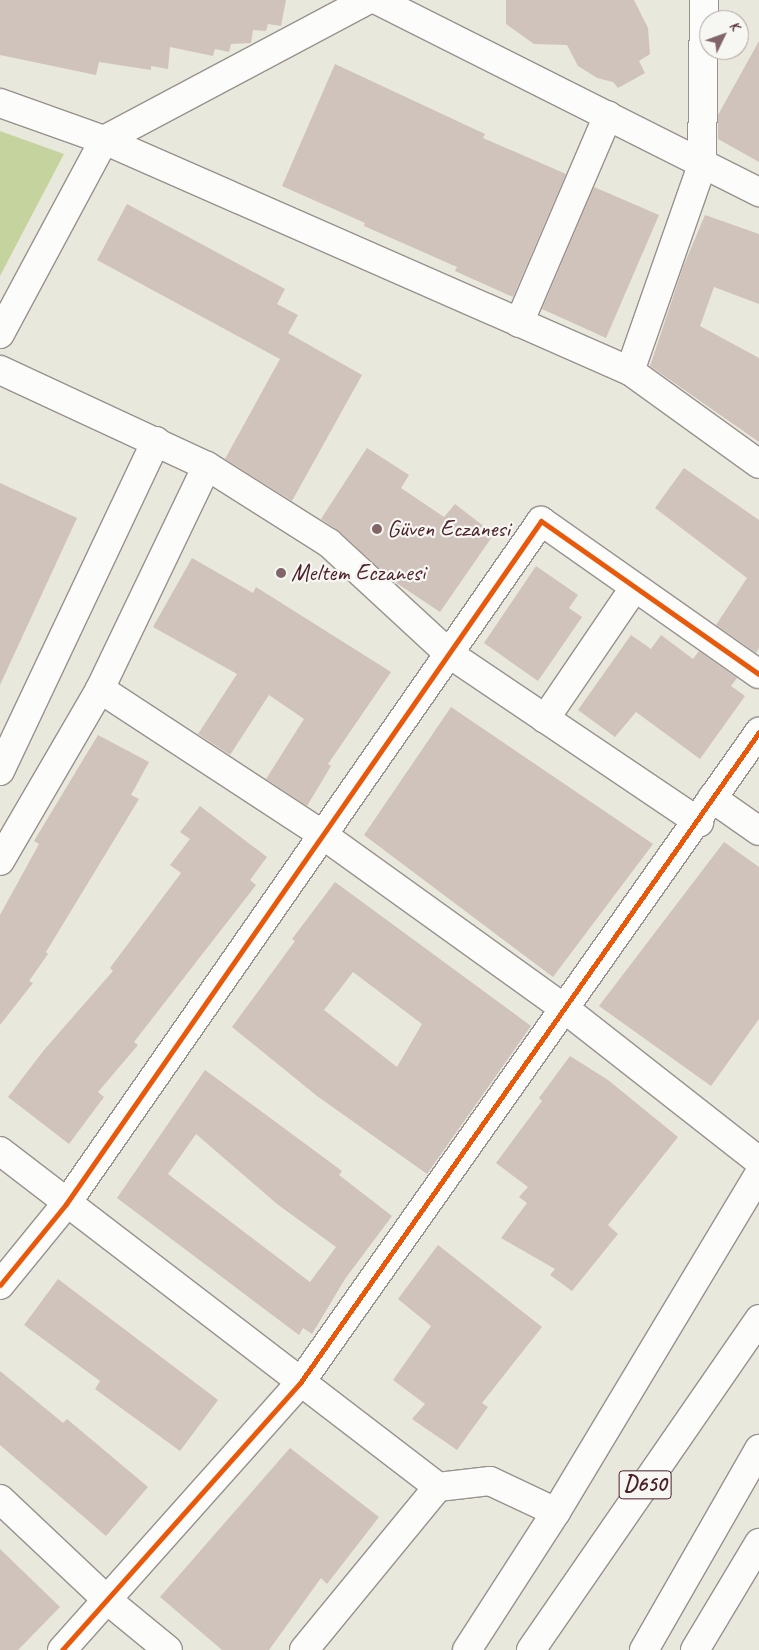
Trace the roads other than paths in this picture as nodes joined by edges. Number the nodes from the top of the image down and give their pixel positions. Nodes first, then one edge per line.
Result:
1 (367, 0) edge
2 (377, 0) edge
3 (704, 0) edge
4 (323, 12) edge
5 (0, 103) edge
6 (608, 115) junction
7 (104, 140) junction
8 (702, 165) junction
9 (759, 192) edge
10 (519, 323) junction
11 (0, 334) edge
12 (0, 370) edge
13 (630, 371) junction
14 (156, 442) junction
15 (759, 464) edge
16 (207, 466) junction
17 (634, 588) junction
18 (448, 653) junction
19 (759, 674) edge
20 (100, 689) junction
21 (545, 719) junction
22 (759, 732) edge
23 (0, 771) edge
24 (712, 798) junction
25 (698, 822) junction
26 (759, 831) edge
27 (323, 835) junction
28 (0, 861) edge
29 (565, 1009) junction
30 (0, 1151) edge
31 (759, 1161) edge
32 (759, 1174) edge
33 (66, 1204) junction
34 (0, 1285) edge
35 (759, 1319) edge
36 (300, 1383) junction
37 (759, 1449) edge
38 (438, 1487) junction
39 (0, 1499) edge
40 (556, 1512) junction
41 (759, 1543) edge
42 (106, 1599) junction
43 (62, 1650) edge
44 (168, 1650) edge
45 (304, 1650) edge
46 (467, 1650) edge
47 (531, 1650) edge
48 (644, 1650) edge
49 (695, 1650) edge

1 - 4 main road
2 - 6 main road
3 - 8 main road
4 - 7 main road
5 - 7 main road
6 - 8 main road
6 - 10 main road
7 - 10 main road
7 - 11 main road
8 - 9 main road
8 - 13 main road
10 - 13 main road
12 - 14 main road
13 - 15 main road
14 - 16 main road
14 - 23 main road
16 - 18 main road
16 - 20 main road
17 - 18 main road
17 - 19 main road
17 - 21 main road
18 - 21 main road
18 - 27 main road
20 - 27 main road
20 - 28 main road
21 - 25 main road
22 - 24 main road
24 - 25 main road
24 - 26 main road
25 - 29 main road
27 - 29 main road
27 - 33 main road
29 - 31 main road
29 - 36 main road
30 - 33 main road
32 - 40 main road
33 - 34 main road
33 - 36 main road
35 - 47 main road, D650
36 - 38 main road
36 - 42 main road
37 - 48 main road
38 - 40 main road
38 - 45 main road
39 - 42 main road
40 - 46 main road
41 - 49 main road
42 - 43 main road
42 - 44 main road

